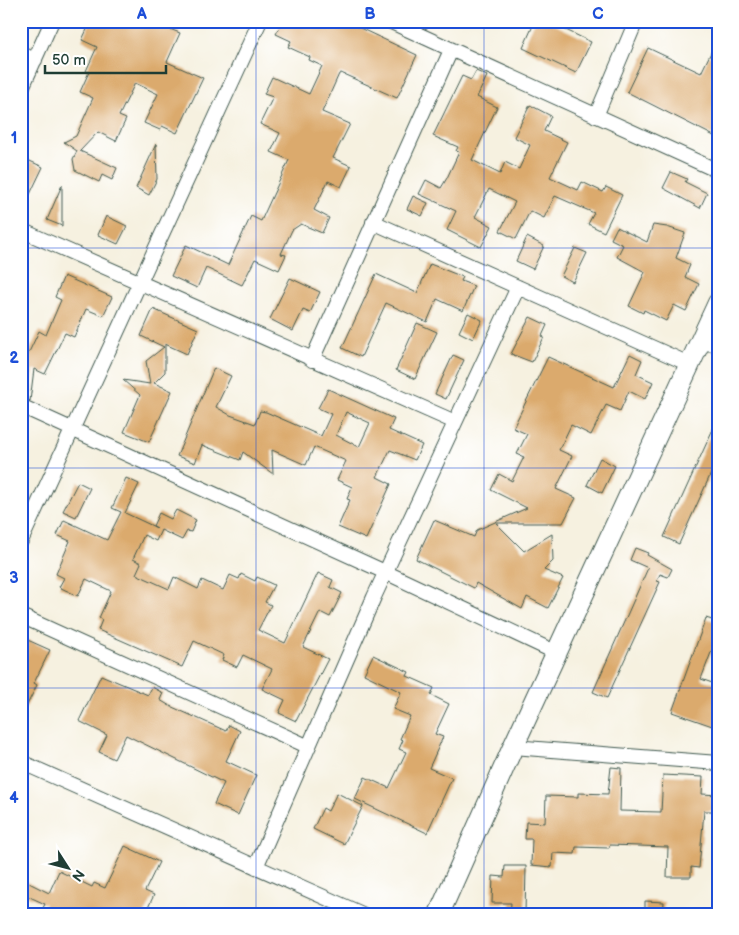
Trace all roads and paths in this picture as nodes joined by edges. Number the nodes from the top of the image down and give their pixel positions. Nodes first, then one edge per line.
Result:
1 (52, 21) edge
2 (260, 21) edge
3 (389, 21) edge
4 (636, 21) edge
5 (451, 50) junction
6 (21, 54) edge
7 (35, 60) junction
8 (21, 90) edge
9 (596, 116) junction
10 (718, 171) edge
11 (373, 222) junction
12 (21, 230) edge
13 (139, 281) junction
14 (518, 287) junction
15 (718, 303) edge
16 (708, 343) edge
17 (312, 360) junction
18 (688, 364) junction
19 (21, 406) edge
20 (455, 422) junction
21 (72, 428) junction
22 (21, 541) edge
23 (385, 572) junction
24 (21, 616) edge
25 (557, 653) junction
26 (307, 746) junction
27 (513, 747) junction
28 (21, 762) edge
29 (718, 763) edge
30 (256, 867) junction
31 (362, 914) edge
32 (439, 914) edge

1 - 7 street
2 - 13 street
3 - 5 street
4 - 9 street
5 - 9 street
5 - 11 street
6 - 7 street
7 - 8 street
9 - 10 street
11 - 14 street
11 - 17 street
12 - 13 street
13 - 17 street
13 - 21 street
14 - 18 street
14 - 20 street
15 - 16 street
16 - 18 street
17 - 20 street
18 - 25 street
19 - 21 street
20 - 23 street
21 - 22 street
21 - 23 street
23 - 25 street
23 - 26 street
24 - 26 street
25 - 27 street
26 - 30 street
27 - 29 street
27 - 32 street
28 - 30 street
30 - 31 street

